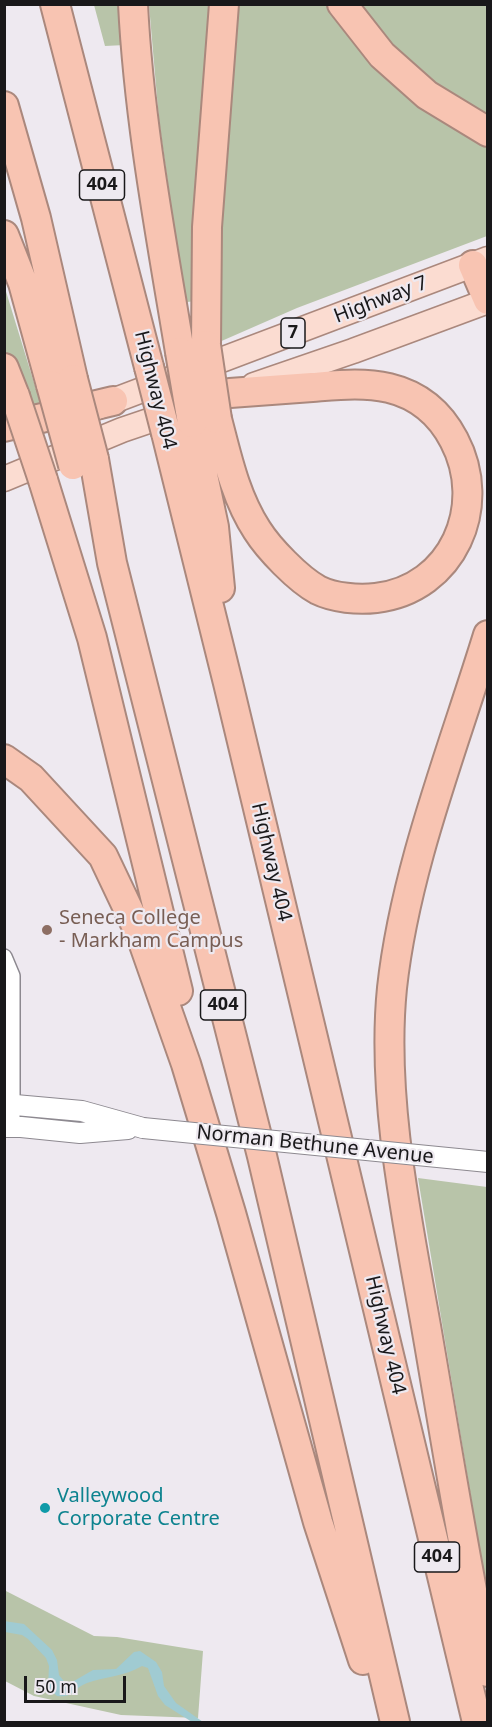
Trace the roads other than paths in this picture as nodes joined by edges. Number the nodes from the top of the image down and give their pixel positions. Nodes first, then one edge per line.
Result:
1 (55, 4) edge
2 (133, 4) edge
3 (224, 4) edge
4 (342, 4) edge
5 (4, 106) edge
6 (488, 132) edge
7 (4, 235) edge
8 (480, 262) edge
9 (488, 300) edge
10 (193, 348) junction
11 (4, 368) edge
12 (62, 382) junction
13 (230, 393) junction
14 (114, 401) junction
15 (205, 421) junction
16 (4, 427) edge
17 (4, 442) edge
18 (4, 479) edge
19 (488, 634) edge
20 (228, 683) junction
21 (4, 759) edge
22 (4, 957) edge
23 (8, 1104) edge
24 (8, 1127) edge
25 (143, 1128) junction
26 (488, 1162) edge
27 (231, 1213) junction
28 (488, 1672) edge
29 (488, 1688) edge
30 (382, 1722) edge
31 (395, 1722) edge
32 (477, 1722) edge
33 (484, 1722) edge

1 - 20 highway, Highway 404 / 404, bridge
2 - 10 highway
3 - 10 highway
4 - 6 highway
5 - 12 highway
7 - 12 highway
8 - 9 highway
8 - 14 main road, Highway 7 / 7
9 - 13 main road, Highway 7 / 7
10 - 15 highway, bridge
11 - 27 highway, bridge
12 - 31 highway, 404, bridge
13 - 15 highway
13 - 18 main road, Highway 7 / 7
14 - 16 highway
14 - 17 main road, Highway 7 / 7
15 - 20 highway
19 - 28 highway
20 - 32 highway, Highway 404 / 404
21 - 27 highway
22 - 23 street
23 - 24 street
23 - 25 street, Norman Bethune Avenue
24 - 25 street, Norman Bethune Avenue
25 - 26 street, Norman Bethune Avenue, bridge
27 - 30 highway
29 - 33 highway

